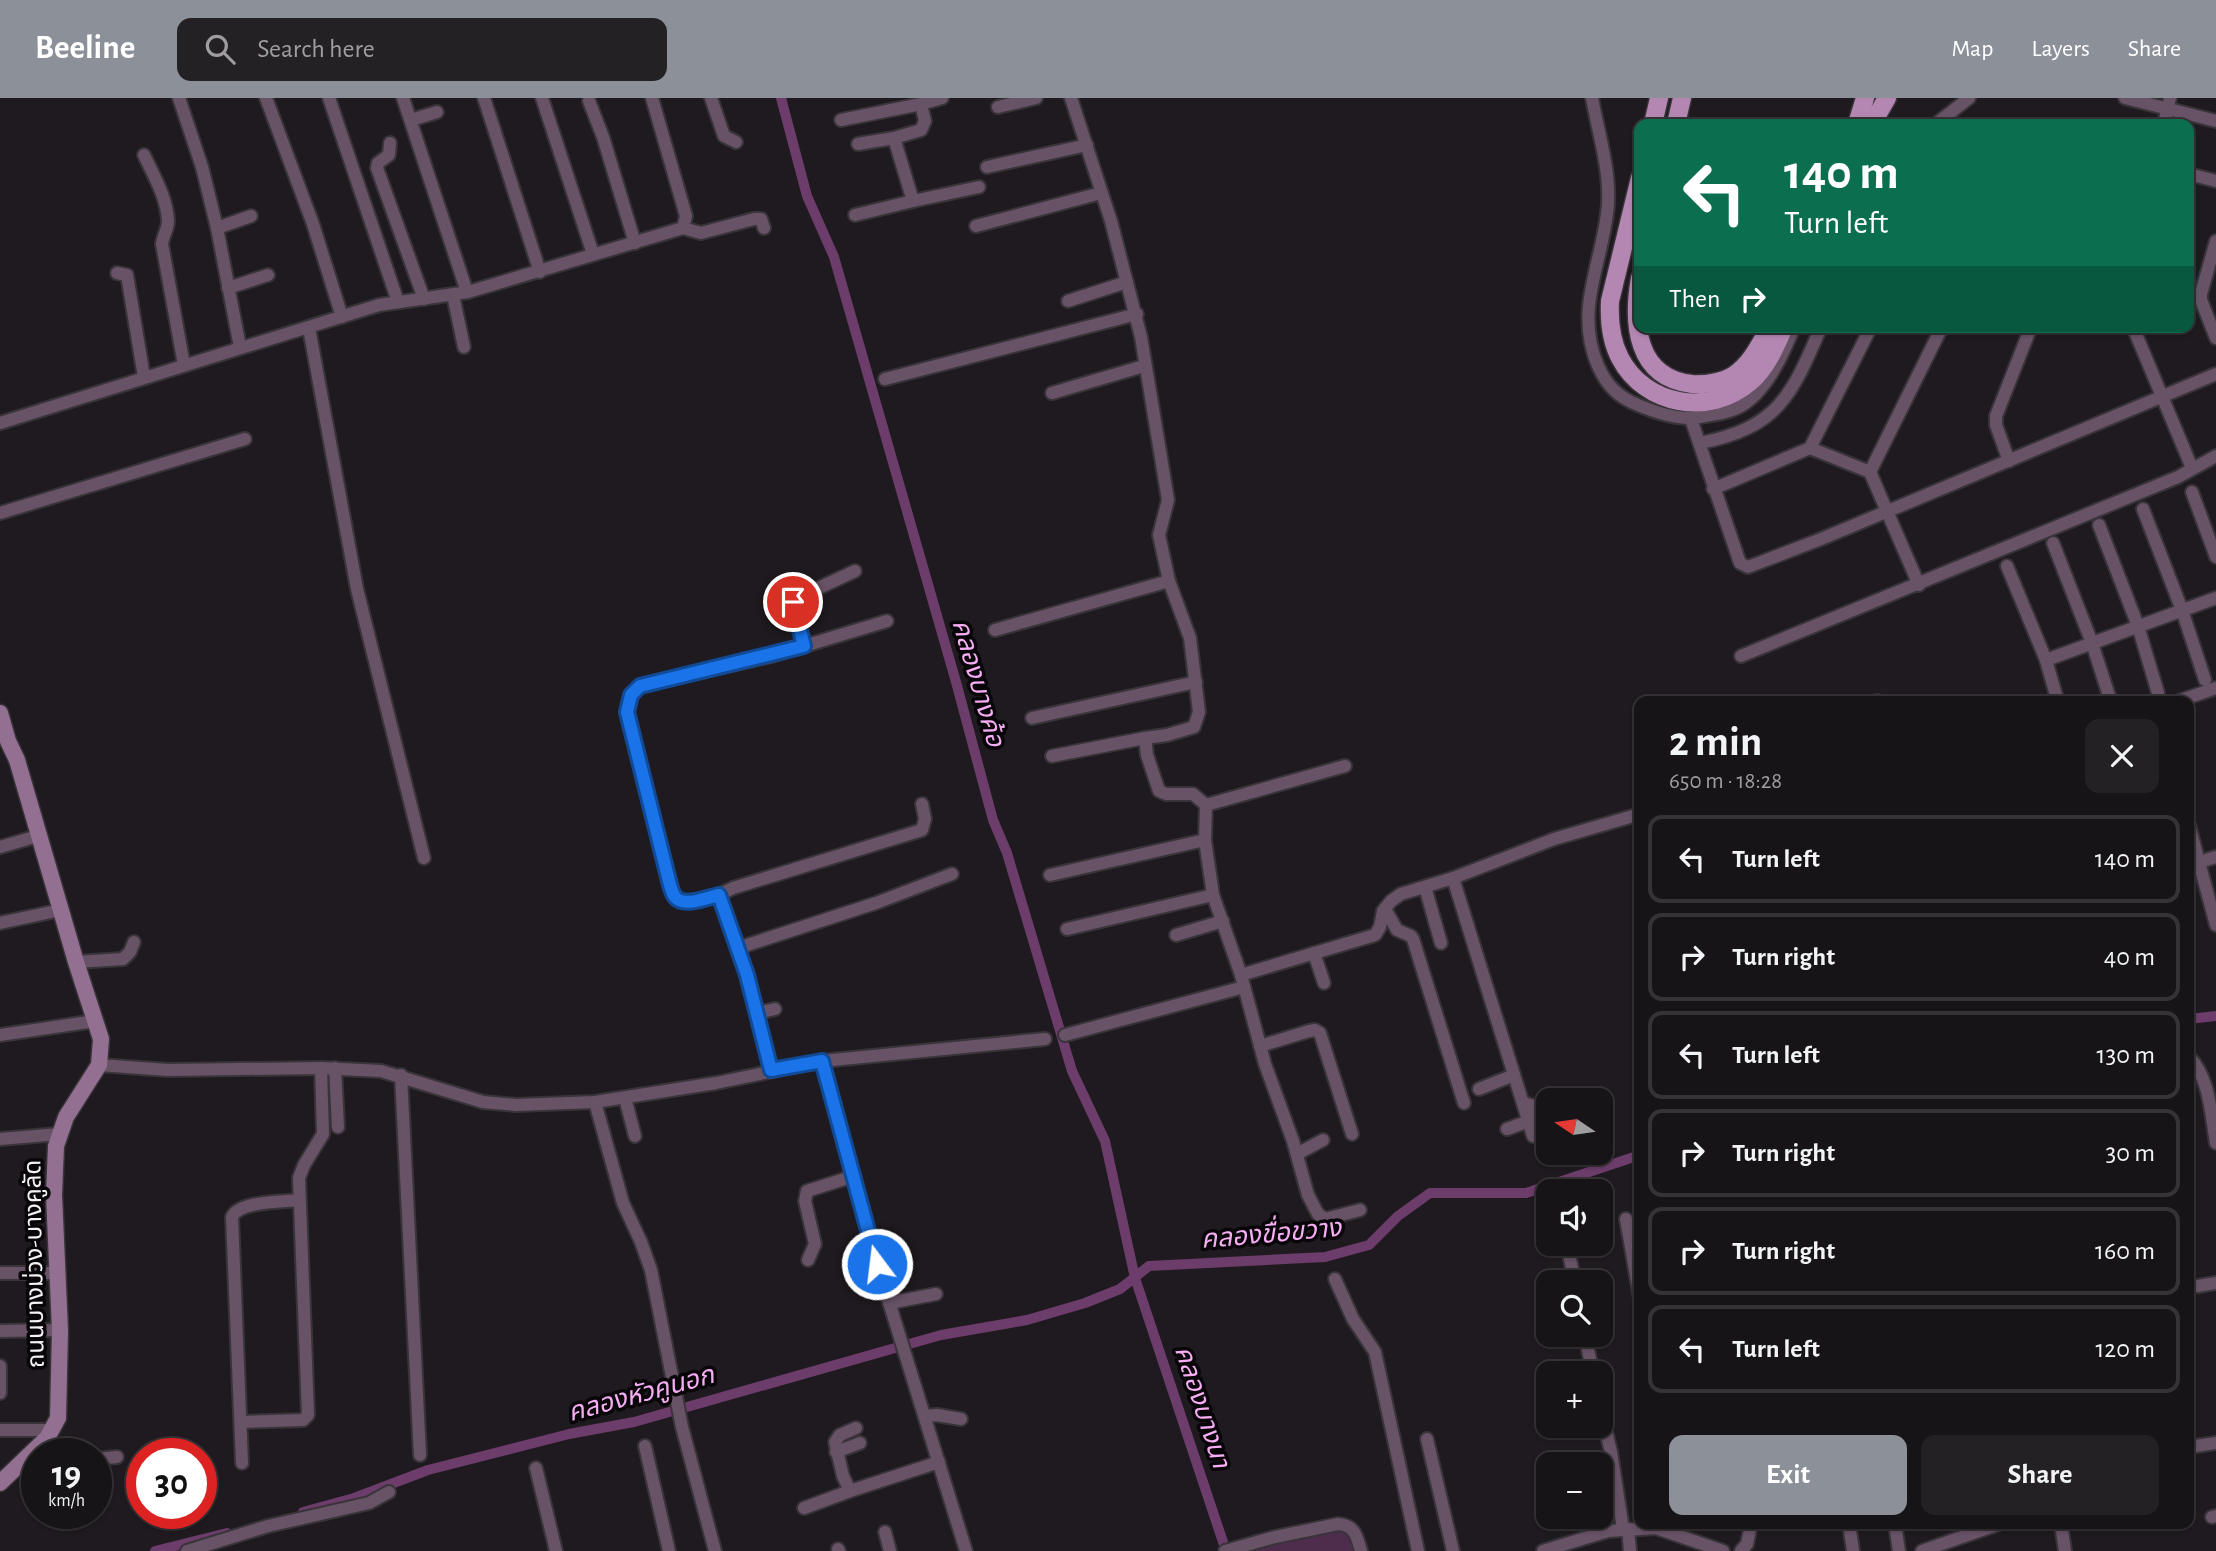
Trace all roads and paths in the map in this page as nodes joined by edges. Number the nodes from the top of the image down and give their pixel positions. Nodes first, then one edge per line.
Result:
1 (179, 98) edge
2 (266, 98) edge
3 (329, 98) edge
4 (403, 98) edge
5 (484, 98) edge
6 (542, 98) edge
7 (652, 98) edge
8 (711, 98) edge
9 (942, 98) edge
10 (1036, 98) edge
11 (1071, 98) edge
12 (1592, 98) edge
13 (1659, 98) edge
14 (1682, 98) edge
15 (1865, 98) edge
16 (1886, 98) edge
17 (1969, 98) edge
18 (2125, 98) edge
19 (589, 101) dead end
20 (921, 104) junction
21 (2169, 104) edge
22 (998, 107) dead end
23 (437, 112) dead end
24 (1654, 119) edge
25 (1677, 119) edge
26 (1859, 119) edge
27 (1875, 119) edge
28 (1942, 119) edge
29 (411, 120) junction
30 (841, 120) dead end
31 (2216, 121) edge
32 (894, 138) junction
33 (736, 142) dead end
34 (390, 143) dead end
35 (858, 144) dead end
36 (1087, 145) junction
37 (144, 155) dead end
38 (986, 167) dead end
39 (2194, 175) edge
40 (2216, 181) edge
41 (979, 187) dead end
42 (1101, 193) junction
43 (913, 201) junction
44 (1634, 203) edge
45 (855, 215) dead end
46 (251, 216) dead end
47 (976, 226) dead end
48 (217, 228) junction
49 (683, 228) junction
50 (764, 228) dead end
51 (2216, 241) edge
52 (635, 243) junction
53 (593, 254) junction
54 (540, 272) junction
55 (117, 274) dead end
56 (268, 275) dead end
57 (1127, 282) junction
58 (228, 288) junction
59 (467, 292) junction
60 (453, 295) junction
61 (424, 299) junction
62 (1068, 301) dead end
63 (398, 302) junction
64 (2212, 313) edge
65 (1137, 314) junction
66 (342, 317) junction
67 (309, 328) junction
68 (1638, 333) edge
69 (1766, 333) edge
70 (1781, 333) edge
71 (1792, 333) edge
72 (1818, 333) edge
73 (1868, 333) edge
74 (1939, 333) edge
75 (2029, 333) edge
76 (2136, 333) edge
77 (2216, 338) edge
78 (240, 347) junction
79 (464, 347) dead end
80 (184, 365) junction
81 (1144, 366) junction
82 (2216, 374) edge
83 (144, 377) junction
84 (885, 379) dead end
85 (1052, 393) dead end
86 (2162, 396) junction
87 (1691, 419) junction
88 (0, 423) edge
89 (245, 439) dead end
90 (1700, 443) junction
91 (1810, 448) junction
92 (2216, 456) edge
93 (2009, 461) junction
94 (2192, 468) junction
95 (1870, 472) junction
96 (1713, 489) junction
97 (2192, 492) dead end
98 (2143, 509) dead end
99 (1885, 511) junction
100 (0, 513) edge
101 (2099, 525) dead end
102 (2053, 543) dead end
103 (2216, 557) edge
104 (2007, 566) dead end
105 (855, 571) dead end
106 (1169, 581) junction
107 (1919, 585) junction
108 (2216, 597) edge
109 (2182, 610) junction
110 (887, 621) dead end
111 (2138, 626) junction
112 (995, 629) dead end
113 (2092, 643) junction
114 (804, 646) junction
115 (1741, 656) dead end
116 (2046, 660) junction
117 (2205, 680) dead end
118 (1196, 682) junction
119 (2216, 688) edge
120 (2158, 693) dead end
121 (2056, 696) edge
122 (2109, 696) edge
123 (2193, 696) edge
124 (0, 713) edge
125 (1032, 718) dead end
126 (1145, 738) junction
127 (1052, 756) dead end
128 (1345, 766) dead end
129 (922, 804) dead end
130 (1206, 805) junction
131 (1634, 816) edge
132 (38, 836) junction
133 (1205, 840) junction
134 (2194, 844) edge
135 (0, 847) edge
136 (2216, 857) edge
137 (424, 858) dead end
138 (2199, 862) junction
139 (952, 874) dead end
140 (1050, 875) dead end
141 (1453, 878) junction
142 (1426, 887) junction
143 (719, 895) junction
144 (1213, 895) junction
145 (2213, 900) edge
146 (1385, 909) junction
147 (61, 910) junction
148 (1223, 921) junction
149 (0, 923) edge
150 (2216, 925) edge
151 (1068, 929) dead end
152 (1176, 935) dead end
153 (134, 942) dead end
154 (1441, 943) dead end
155 (738, 948) junction
156 (1314, 953) junction
157 (76, 962) junction
158 (1242, 981) junction
159 (1324, 983) dead end
160 (775, 1009) dead end
161 (757, 1013) junction
162 (95, 1021) junction
163 (0, 1035) edge
164 (1065, 1035) dead end
165 (1045, 1038) dead end
166 (1260, 1046) junction
167 (822, 1061) junction
168 (2194, 1062) edge
169 (99, 1065) junction
170 (321, 1068) junction
171 (335, 1068) junction
172 (771, 1070) junction
173 (401, 1075) junction
174 (1514, 1075) junction
175 (2210, 1077) dead end
176 (1479, 1089) dead end
177 (625, 1098) junction
178 (595, 1102) junction
179 (1464, 1103) dead end
180 (1523, 1103) junction
181 (1536, 1109) edge
182 (2216, 1109) edge
183 (1529, 1121) junction
184 (338, 1127) dead end
185 (1507, 1129) dead end
186 (59, 1133) junction
187 (1352, 1134) dead end
188 (635, 1136) dead end
189 (1534, 1136) dead end
190 (0, 1139) edge
191 (1323, 1140) dead end
192 (2216, 1143) edge
193 (1297, 1154) junction
194 (854, 1176) junction
195 (299, 1200) junction
196 (1360, 1210) dead end
197 (1626, 1219) dead end
198 (808, 1260) dead end
199 (1634, 1264) edge
200 (0, 1273) edge
201 (58, 1273) junction
202 (1335, 1279) dead end
203 (2216, 1283) edge
204 (2198, 1286) dead end
205 (936, 1294) dead end
206 (889, 1303) junction
207 (60, 1330) junction
208 (0, 1331) edge
209 (0, 1340) edge
210 (0, 1366) edge
211 (0, 1393) edge
212 (925, 1416) junction
213 (961, 1419) dead end
214 (241, 1422) junction
215 (856, 1428) dead end
216 (0, 1430) edge
217 (54, 1430) junction
218 (47, 1438) edge
219 (1427, 1438) dead end
220 (1608, 1438) edge
221 (860, 1443) dead end
222 (2216, 1443) edge
223 (646, 1446) dead end
224 (2194, 1446) edge
225 (836, 1452) junction
226 (420, 1455) dead end
227 (112, 1457) edge
228 (117, 1457) dead end
229 (939, 1462) junction
230 (21, 1463) edge
231 (242, 1463) dead end
232 (536, 1468) dead end
233 (0, 1483) edge
234 (850, 1491) junction
235 (389, 1492) dead end
236 (804, 1508) dead end
237 (1625, 1529) junction
238 (1634, 1529) edge
239 (1750, 1529) edge
240 (1850, 1529) edge
241 (1896, 1529) edge
242 (1985, 1529) edge
243 (2062, 1529) edge
244 (1682, 1531) edge
245 (885, 1532) dead end
246 (1707, 1548) edge
247 (1229, 1549) edge
248 (1928, 1550) edge
249 (187, 1551) edge
250 (556, 1551) edge
251 (669, 1551) edge
252 (715, 1551) edge
253 (890, 1551) edge
254 (966, 1551) edge
255 (1361, 1551) edge
256 (1419, 1551) edge
257 (1453, 1551) edge
258 (1543, 1551) edge
259 (1630, 1551) edge
260 (1723, 1551) edge
261 (1741, 1551) edge
262 (1853, 1551) edge
263 (1899, 1551) edge
264 (2065, 1551) edge

1 - 48 street
2 - 66 street
3 - 63 street
4 - 29 street
5 - 54 street
6 - 53 street
7 - 49 street
8 - 33 street
9 - 20 street
10 - 22 street
11 - 36 street
12 - 87 street
13 - 24 main road
14 - 25 main road
15 - 26 main road
16 - 27 main road
17 - 28 street
18 - 21 street
19 - 52 street
20 - 30 street
20 - 32 street
21 - 31 street
23 - 29 street
29 - 59 street
32 - 35 street
32 - 43 street
34 - 61 street
36 - 38 street
36 - 42 street
37 - 80 street
39 - 40 street
41 - 43 street
42 - 47 street
42 - 57 street
43 - 45 street
44 - 70 main road
46 - 48 street
48 - 58 street
49 - 50 street
49 - 52 street
51 - 64 street
52 - 53 street
53 - 54 street
54 - 59 street
55 - 83 street
56 - 58 street
57 - 62 street
57 - 65 street
58 - 78 street
59 - 60 street
60 - 61 street
60 - 79 street
61 - 63 street
63 - 66 street
64 - 77 street
65 - 81 street
65 - 84 street
66 - 67 street
67 - 78 street
67 - 137 street
68 - 69 main road
71 - 87 street
72 - 90 street
73 - 91 street
74 - 95 street
75 - 93 street
76 - 86 street
78 - 80 street
80 - 83 street
81 - 85 street
81 - 106 street
82 - 86 street
83 - 88 street
86 - 93 street
86 - 94 street
87 - 90 street
89 - 100 street
90 - 96 street
91 - 95 street
91 - 96 street
92 - 94 street
93 - 99 street
94 - 107 street
95 - 99 street
96 - 99 street
97 - 103 street
98 - 109 street
99 - 107 street
101 - 111 street
102 - 113 street
104 - 116 street
105 - 114 street
106 - 112 street
106 - 118 street
107 - 115 street
108 - 109 street
109 - 111 street
109 - 117 street
110 - 114 street
111 - 113 street
111 - 120 street
113 - 116 street
113 - 122 street
114 - 143 street
116 - 121 street
118 - 125 street
118 - 126 street
119 - 123 street
124 - 132 street
126 - 127 street
126 - 130 street
128 - 130 street
129 - 143 street
130 - 133 street
131 - 141 street
132 - 135 street
132 - 147 street
133 - 140 street
133 - 144 street
134 - 138 street
136 - 138 street
138 - 145 street
139 - 155 street
141 - 142 street
141 - 174 street
142 - 146 street
142 - 154 street
143 - 155 street
144 - 148 street
144 - 151 street
145 - 150 street
146 - 156 street
146 - 179 street
147 - 149 street
147 - 157 street
148 - 152 street
148 - 158 street
153 - 157 street
155 - 161 street
156 - 158 street
156 - 159 street
157 - 162 street
158 - 164 street
158 - 166 street
160 - 161 street
161 - 172 street
162 - 163 street
162 - 169 street
165 - 167 street
166 - 187 street
166 - 193 street
167 - 172 street
167 - 194 street
168 - 192 street
169 - 170 street
169 - 186 street, ถนนบางม่วง-บางคูลัด
170 - 171 street
170 - 195 street
171 - 173 street
171 - 184 street
172 - 177 street
173 - 178 street
173 - 226 street
174 - 176 street
174 - 180 street
175 - 182 street
177 - 178 street
177 - 188 street
178 - 252 street
180 - 181 street
180 - 183 street
183 - 185 street
183 - 189 street
186 - 190 street
186 - 201 street, ถนนบางม่วง-บางคูลัด
191 - 193 street
193 - 196 street
194 - 198 street
194 - 206 street
195 - 214 street
195 - 214 street
197 - 199 street
200 - 201 street
201 - 207 street, ถนนบางม่วง-บางคูลัด
202 - 256 street
203 - 204 street
205 - 206 street
206 - 212 street
207 - 208 street
207 - 217 street, ถนนบางม่วง-บางคูลัด
208 - 209 street
210 - 211 street
212 - 213 street
212 - 229 street
214 - 231 street
215 - 225 street
216 - 217 street
217 - 218 street
219 - 257 street
220 - 237 street
221 - 225 street
222 - 224 street
223 - 251 street
225 - 234 street
227 - 228 street
229 - 234 street
229 - 254 street
230 - 233 street
232 - 250 street
234 - 236 street
235 - 249 street
237 - 238 street
237 - 258 street
237 - 259 street
239 - 261 street
240 - 262 street
241 - 263 street
242 - 248 street
243 - 264 street
244 - 246 street
245 - 253 street
246 - 260 street
247 - 255 street

